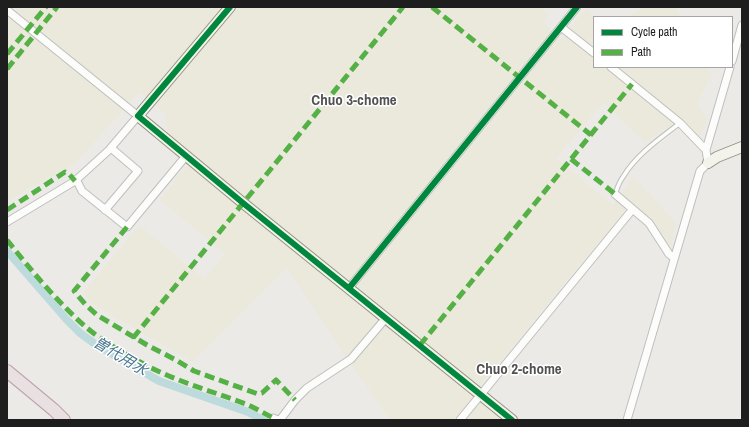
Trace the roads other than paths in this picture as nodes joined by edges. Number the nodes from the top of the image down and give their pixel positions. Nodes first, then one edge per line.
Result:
1 (230, 7) edge
2 (577, 7) edge
3 (7, 10) edge
4 (742, 25) edge
5 (561, 27) junction
6 (593, 52) edge
7 (733, 57) edge
8 (612, 68) edge
9 (730, 68) edge
10 (138, 116) junction
11 (680, 123) junction
12 (742, 147) edge
13 (110, 148) junction
14 (706, 150) junction
15 (186, 156) junction
16 (708, 163) junction
17 (76, 179) junction
18 (615, 194) joint
19 (106, 210) junction
20 (632, 210) junction
21 (7, 222) edge
22 (674, 258) junction
23 (349, 288) junction
24 (386, 318) junction
25 (7, 371) edge
26 (481, 394) junction
27 (276, 419) edge
28 (64, 420) edge
29 (460, 420) edge
30 (512, 420) edge
31 (627, 420) edge

1 - 10 street
2 - 5 street
3 - 10 street
4 - 7 street
5 - 6 street
5 - 23 street
8 - 11 street
9 - 14 street
10 - 13 street
10 - 15 street
11 - 14 street
11 - 18 lane
12 - 16 street
13 - 17 street
13 - 19 street
14 - 16 street
15 - 19 street
15 - 23 street
16 - 22 street
17 - 19 street
17 - 21 street
18 - 20 street
20 - 22 street
20 - 26 street
22 - 31 street
23 - 24 street
24 - 26 street
24 - 27 street
25 - 28 highway
26 - 29 street
26 - 30 street

